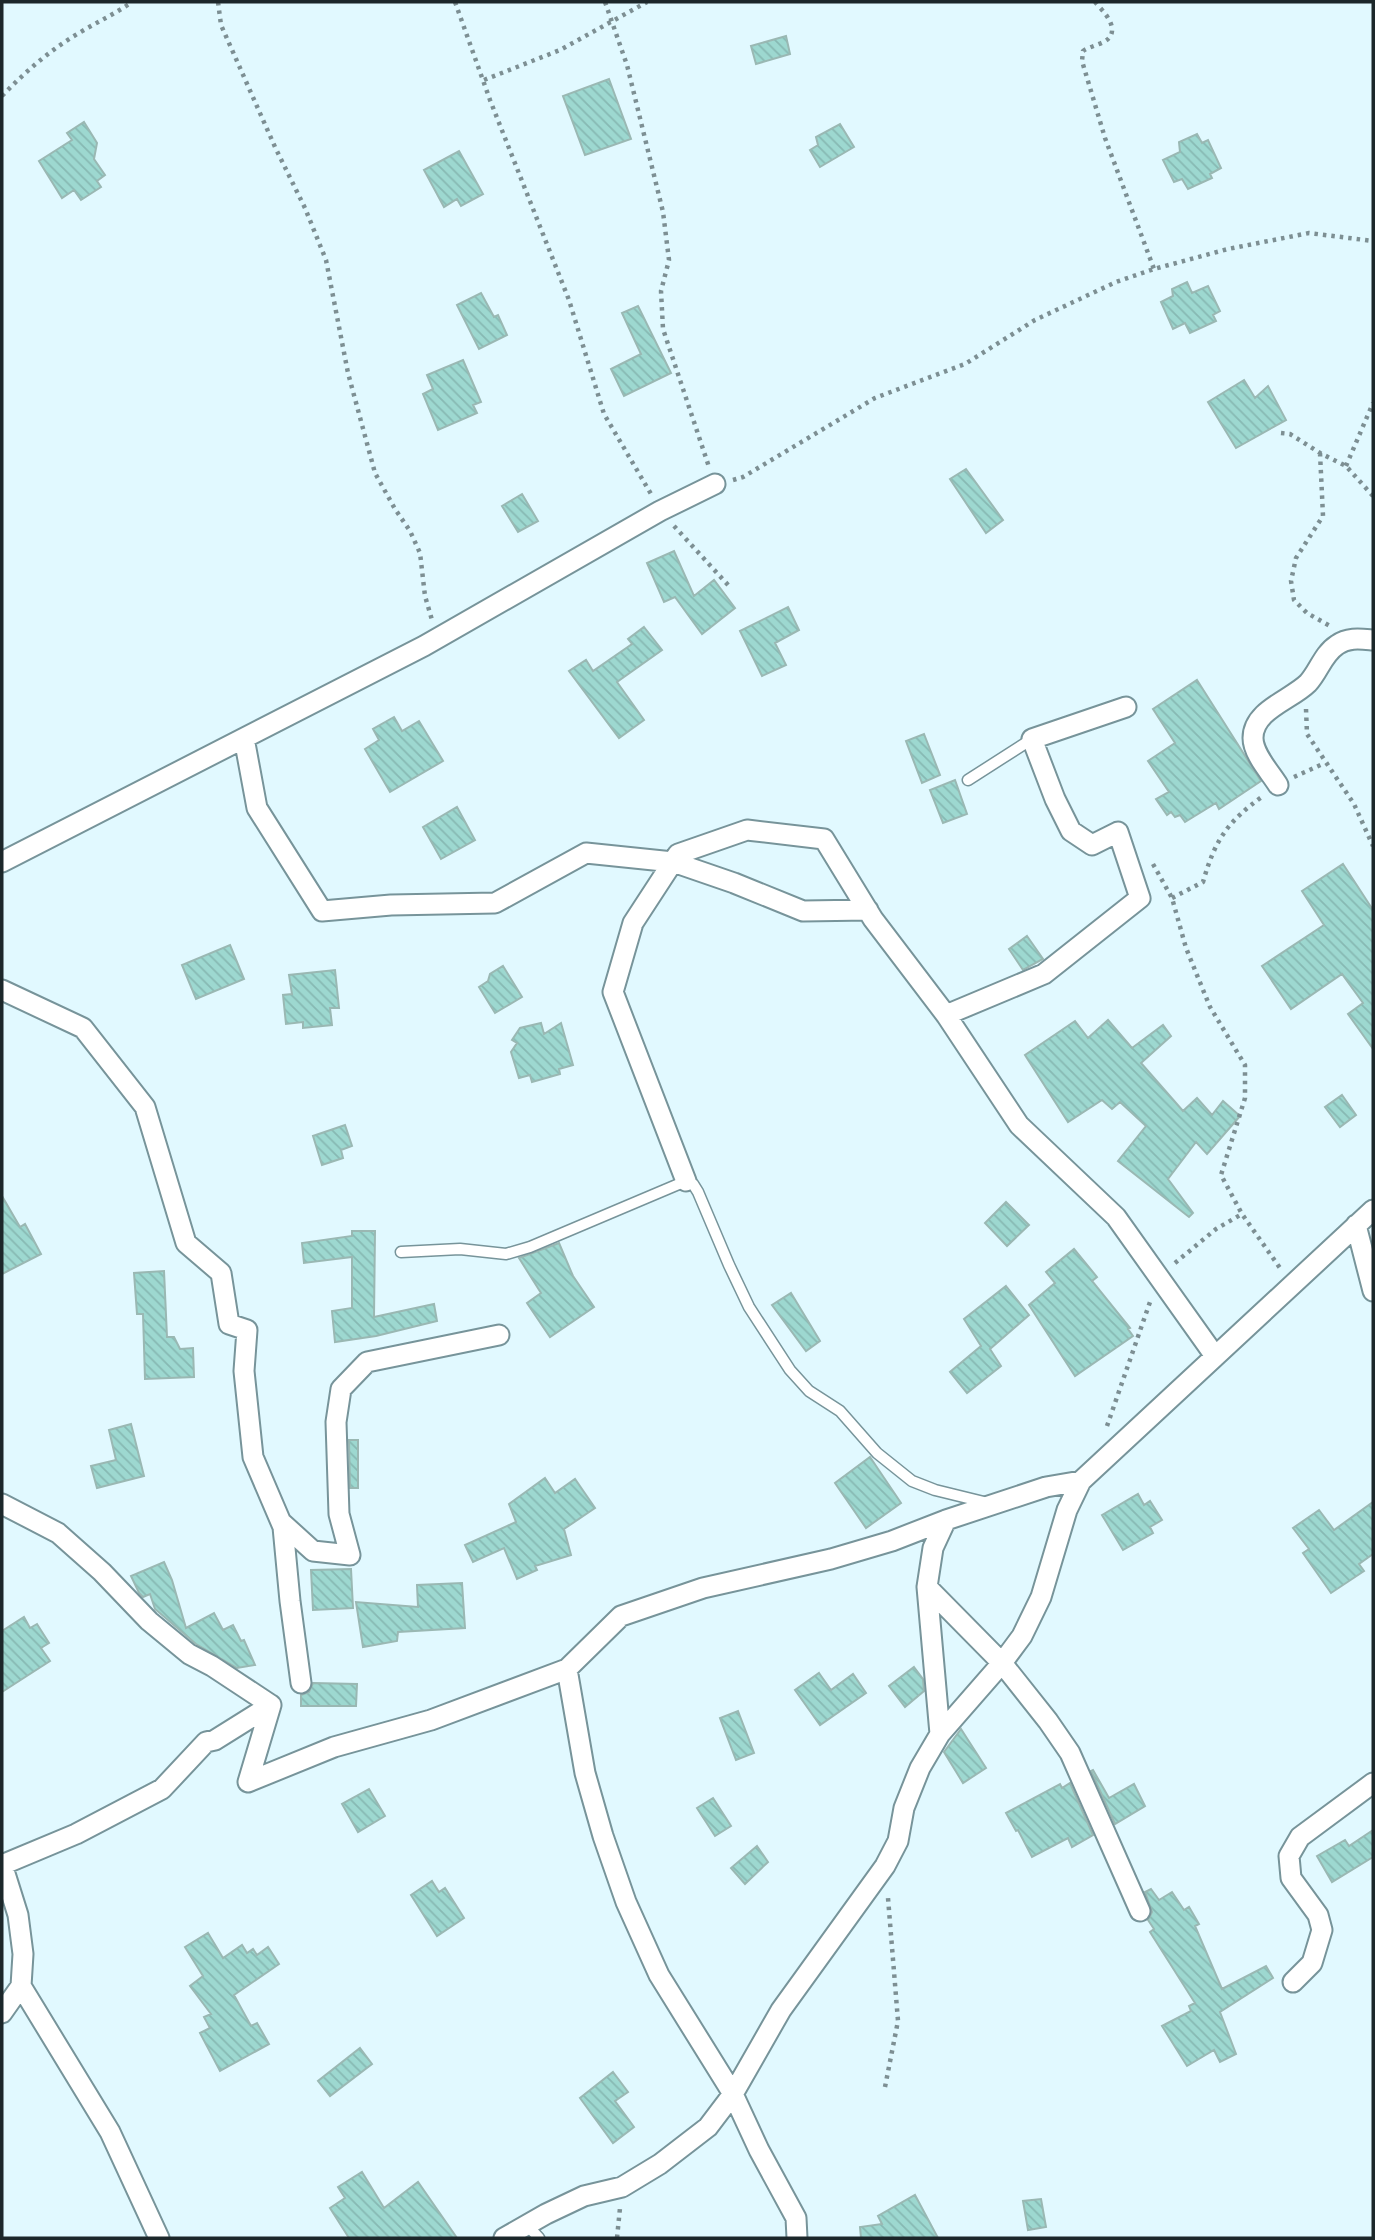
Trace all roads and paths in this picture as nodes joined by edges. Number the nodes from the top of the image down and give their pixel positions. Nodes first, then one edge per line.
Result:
1 (132, 2) edge
2 (218, 2) edge
3 (456, 2) edge
4 (605, 2) edge
5 (647, 2) edge
6 (1095, 2) edge
7 (612, 21) junction
8 (484, 80) junction
9 (2, 96) edge
10 (1373, 241) edge
11 (1154, 269) junction
12 (1373, 403) edge
13 (1282, 433) dead end
14 (1320, 453) junction
15 (1346, 466) junction
16 (715, 484) junction
17 (1373, 496) edge
18 (660, 511) junction
19 (729, 586) dead end
20 (1347, 640) junction
21 (1373, 640) edge
22 (424, 646) junction
23 (1310, 681) junction
24 (1126, 707) dead end
25 (244, 738) junction
26 (1032, 739) junction
27 (1325, 763) junction
28 (968, 780) dead end
29 (1278, 785) junction
30 (1373, 846) edge
31 (2, 862) edge
32 (673, 862) junction
33 (1152, 862) dead end
34 (1172, 898) junction
35 (868, 910) junction
36 (2, 990) edge
37 (946, 1015) junction
38 (686, 1181) junction
39 (1373, 1210) edge
40 (1242, 1214) junction
41 (1356, 1225) junction
42 (401, 1252) dead end
43 (1159, 1278) junction
44 (1292, 1286) junction
45 (1373, 1291) edge
46 (499, 1335) dead end
47 (1215, 1356) junction
48 (1104, 1436) dead end
49 (1081, 1481) junction
50 (2, 1504) edge
51 (995, 1505) junction
52 (946, 1520) junction
53 (281, 1522) junction
54 (927, 1587) junction
55 (1002, 1662) junction
56 (567, 1669) junction
57 (301, 1683) dead end
58 (271, 1705) junction
59 (940, 1734) junction
60 (1373, 1783) edge
61 (2, 1865) edge
62 (885, 1866) junction
63 (1140, 1911) dead end
64 (1293, 1982) dead end
65 (21, 1986) junction
66 (2, 2013) edge
67 (885, 2087) dead end
68 (733, 2094) junction
69 (622, 2187) junction
70 (533, 2231) edge
71 (159, 2238) edge
72 (504, 2238) edge
73 (617, 2238) edge
74 (797, 2238) edge

1 - 9 path
2 - 22 path
3 - 8 path
4 - 7 path
5 - 7 path
6 - 11 path
7 - 8 path
7 - 16 path
8 - 18 path
10 - 11 path
11 - 16 path
12 - 15 path
13 - 14 path
14 - 15 path
14 - 20 path
15 - 17 path
16 - 18 street
18 - 19 path
18 - 22 street
20 - 21 street
20 - 23 street
22 - 25 street
23 - 27 path
23 - 29 street
24 - 26 street
25 - 31 street
25 - 32 street
26 - 28 lane
26 - 37 street
27 - 29 path
27 - 30 path
29 - 34 path
32 - 35 street
32 - 35 street
32 - 38 street
33 - 34 path
34 - 40 path
35 - 37 street
36 - 53 street
37 - 43 street
38 - 42 lane
38 - 51 lane
39 - 41 street
40 - 43 path
40 - 44 path
41 - 44 street
41 - 45 street
43 - 47 street
43 - 48 path
44 - 47 street
46 - 53 street
47 - 49 street
49 - 51 street
49 - 55 street
50 - 58 street
51 - 52 street
52 - 54 street
52 - 56 street
53 - 57 street
54 - 55 street
54 - 59 street
55 - 59 street
55 - 63 street
56 - 58 street
56 - 68 street
58 - 61 street
59 - 62 street
60 - 64 street
61 - 65 street
62 - 67 path
62 - 68 street
65 - 66 street
65 - 71 street
68 - 69 street
68 - 74 street
69 - 70 street
69 - 73 path
70 - 72 street

